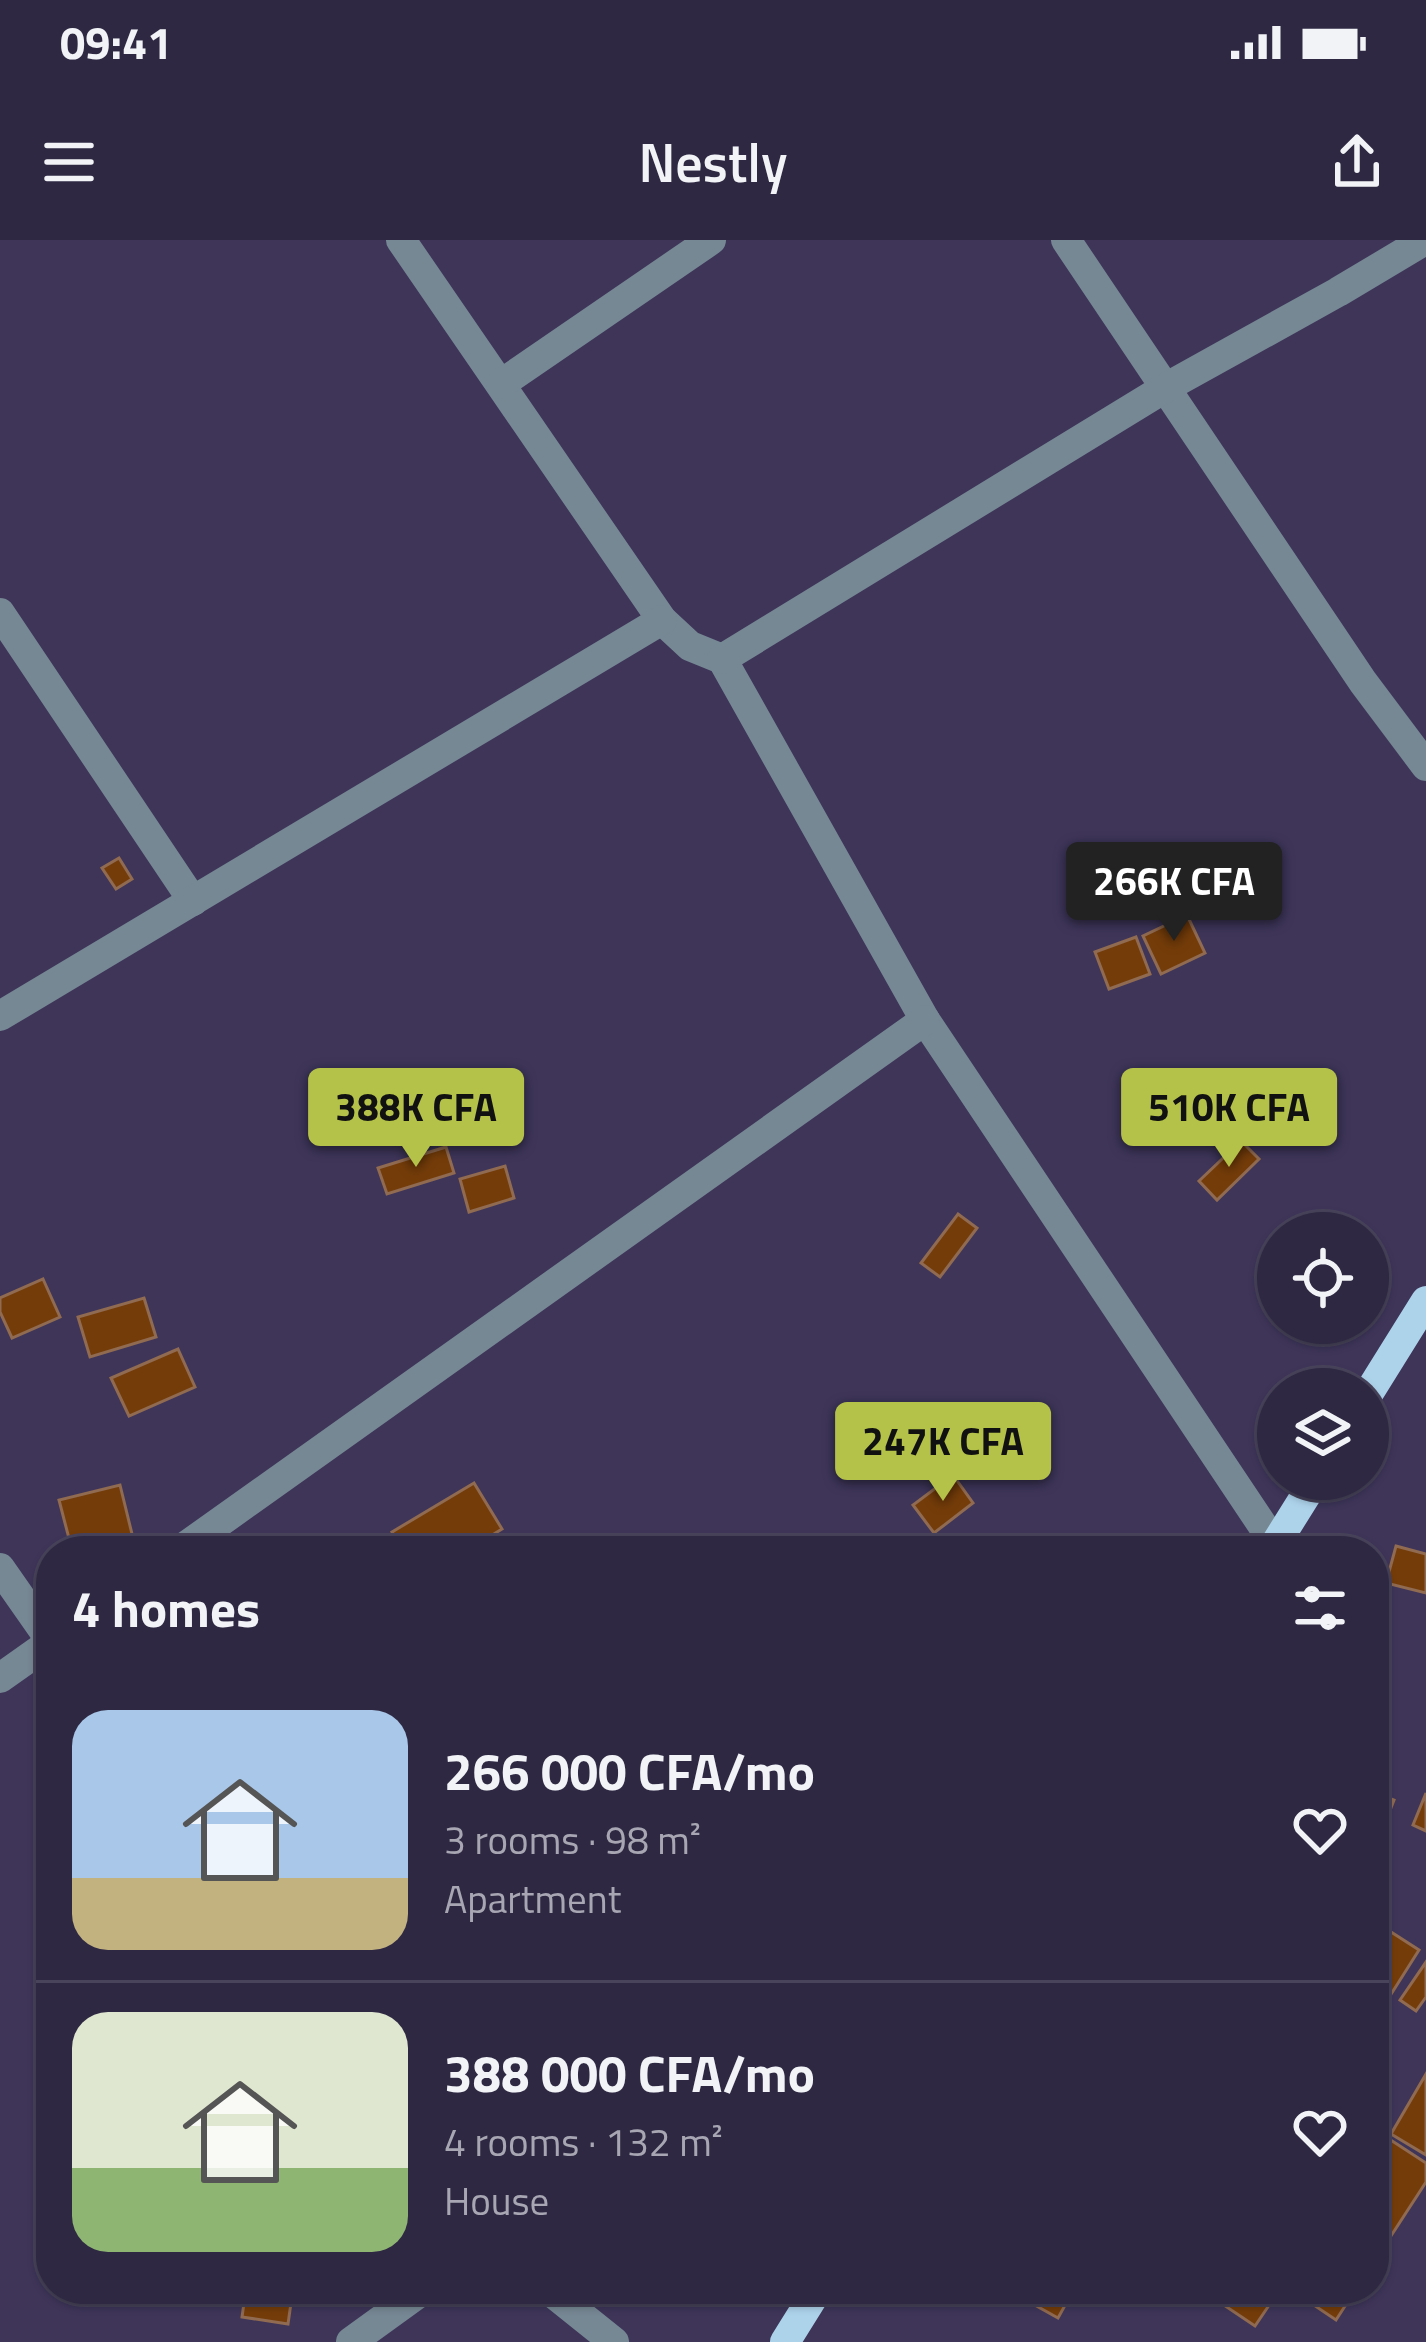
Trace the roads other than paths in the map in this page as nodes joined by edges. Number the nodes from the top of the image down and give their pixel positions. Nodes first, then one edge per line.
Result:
1 (401, 240) edge
2 (711, 240) edge
3 (1066, 240) edge
4 (1425, 240) edge
5 (500, 384) junction
6 (1165, 388) junction
7 (0, 613) edge
8 (662, 620) junction
9 (722, 659) junction
10 (1426, 766) edge
11 (193, 901) junction
12 (0, 1016) edge
13 (925, 1020) junction
14 (1426, 1301) edge
15 (1384, 1368) edge
16 (1303, 1500) edge
17 (200, 1536) edge
18 (1265, 1536) edge
19 (1280, 1536) edge
20 (0, 1568) edge
21 (36, 1620) edge
22 (36, 1652) edge
23 (0, 1678) edge
24 (403, 2304) edge
25 (567, 2304) edge
26 (809, 2304) edge
27 (351, 2342) edge
28 (614, 2342) edge
29 (785, 2342) edge

1 - 5 street
2 - 5 street
3 - 6 street
4 - 6 street
5 - 8 street
6 - 9 street
6 - 10 street
7 - 11 street
8 - 9 street
8 - 11 street
9 - 13 street
11 - 12 street
13 - 17 street
13 - 18 street
14 - 15 main road
16 - 19 main road
20 - 21 street
22 - 23 street
24 - 27 street
25 - 28 street
26 - 29 main road

